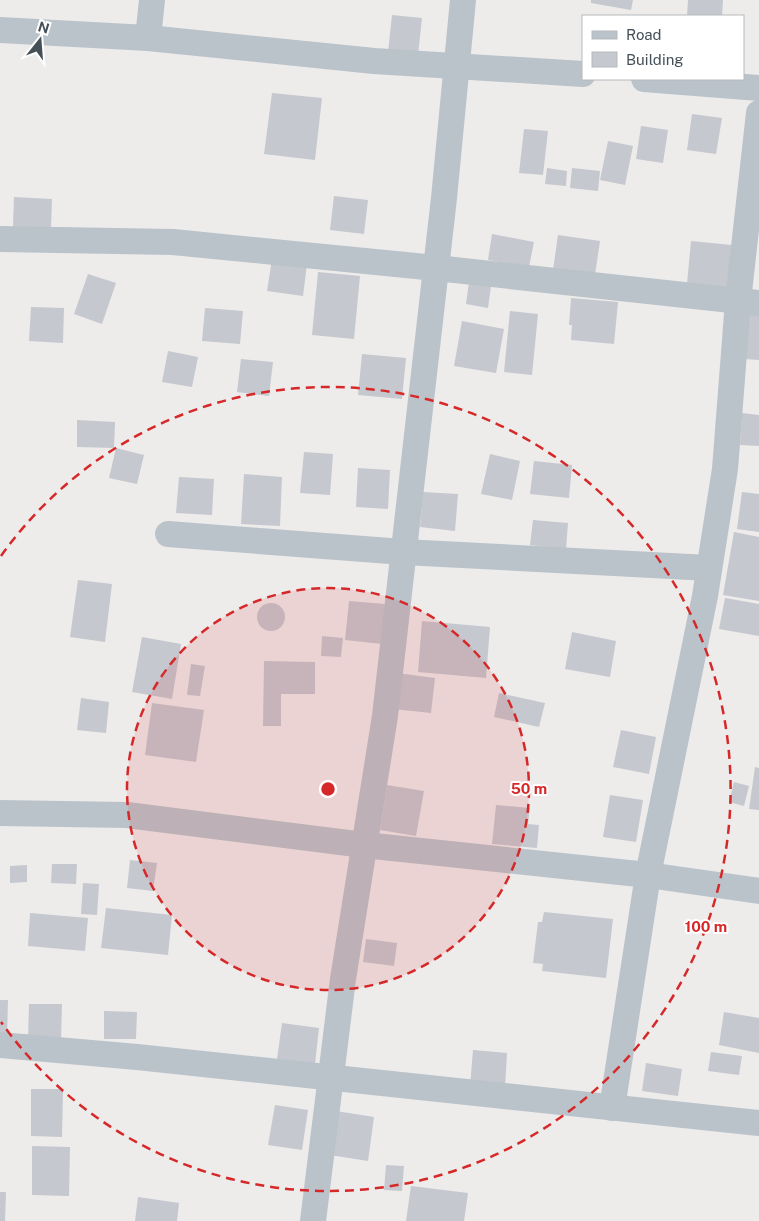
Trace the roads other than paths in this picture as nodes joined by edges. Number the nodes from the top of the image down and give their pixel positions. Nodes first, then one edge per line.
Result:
1 (152, 0) edge
2 (462, 0) edge
3 (0, 30) edge
4 (148, 38) junction
5 (458, 66) junction
6 (582, 74) edge
7 (657, 80) edge
8 (759, 88) edge
9 (759, 113) edge
10 (0, 239) edge
11 (436, 268) junction
12 (749, 302) edge
13 (168, 534) dead end
14 (403, 552) junction
15 (709, 568) junction
16 (0, 813) edge
17 (364, 845) junction
18 (648, 875) junction
19 (759, 891) edge
20 (0, 1045) edge
21 (331, 1077) junction
22 (612, 1108) junction
23 (759, 1123) edge
24 (313, 1221) edge

1 - 4 street
2 - 5 street
3 - 4 street
4 - 5 street
5 - 6 street
5 - 11 street
7 - 8 street
9 - 12 street
10 - 11 street
11 - 12 street
11 - 14 street
12 - 15 street
13 - 14 street
14 - 15 street
14 - 17 street
15 - 18 street
16 - 17 street
17 - 18 street
17 - 21 street
18 - 19 street
18 - 22 street
20 - 21 street
21 - 22 street
21 - 24 street
22 - 23 street

